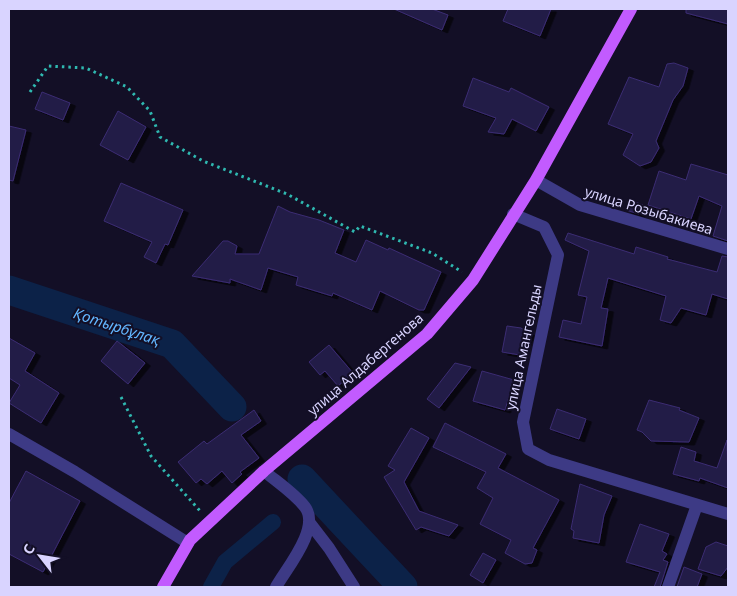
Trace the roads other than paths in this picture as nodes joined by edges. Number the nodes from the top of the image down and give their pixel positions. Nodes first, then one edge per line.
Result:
1 (631, 9) edge
2 (536, 180) junction
3 (513, 214) junction
4 (728, 249) edge
5 (9, 434) edge
6 (264, 471) junction
7 (697, 505) junction
8 (728, 514) edge
9 (309, 522) junction
10 (188, 544) junction
11 (164, 587) edge
12 (276, 587) edge
13 (354, 587) edge
14 (668, 587) edge

1 - 2 main road, улица Алдабергенова
2 - 3 main road, улица Алдабергенова
2 - 4 street, улица Розыбакиева
3 - 6 main road, улица Алдабергенова
3 - 7 street, улица Амангельды
5 - 10 street
6 - 9 street
6 - 10 main road, улица Алдабергенова
7 - 8 street, улица Амангельды
7 - 14 street
9 - 12 street
9 - 13 street
10 - 11 main road, улица Алдабергенова

